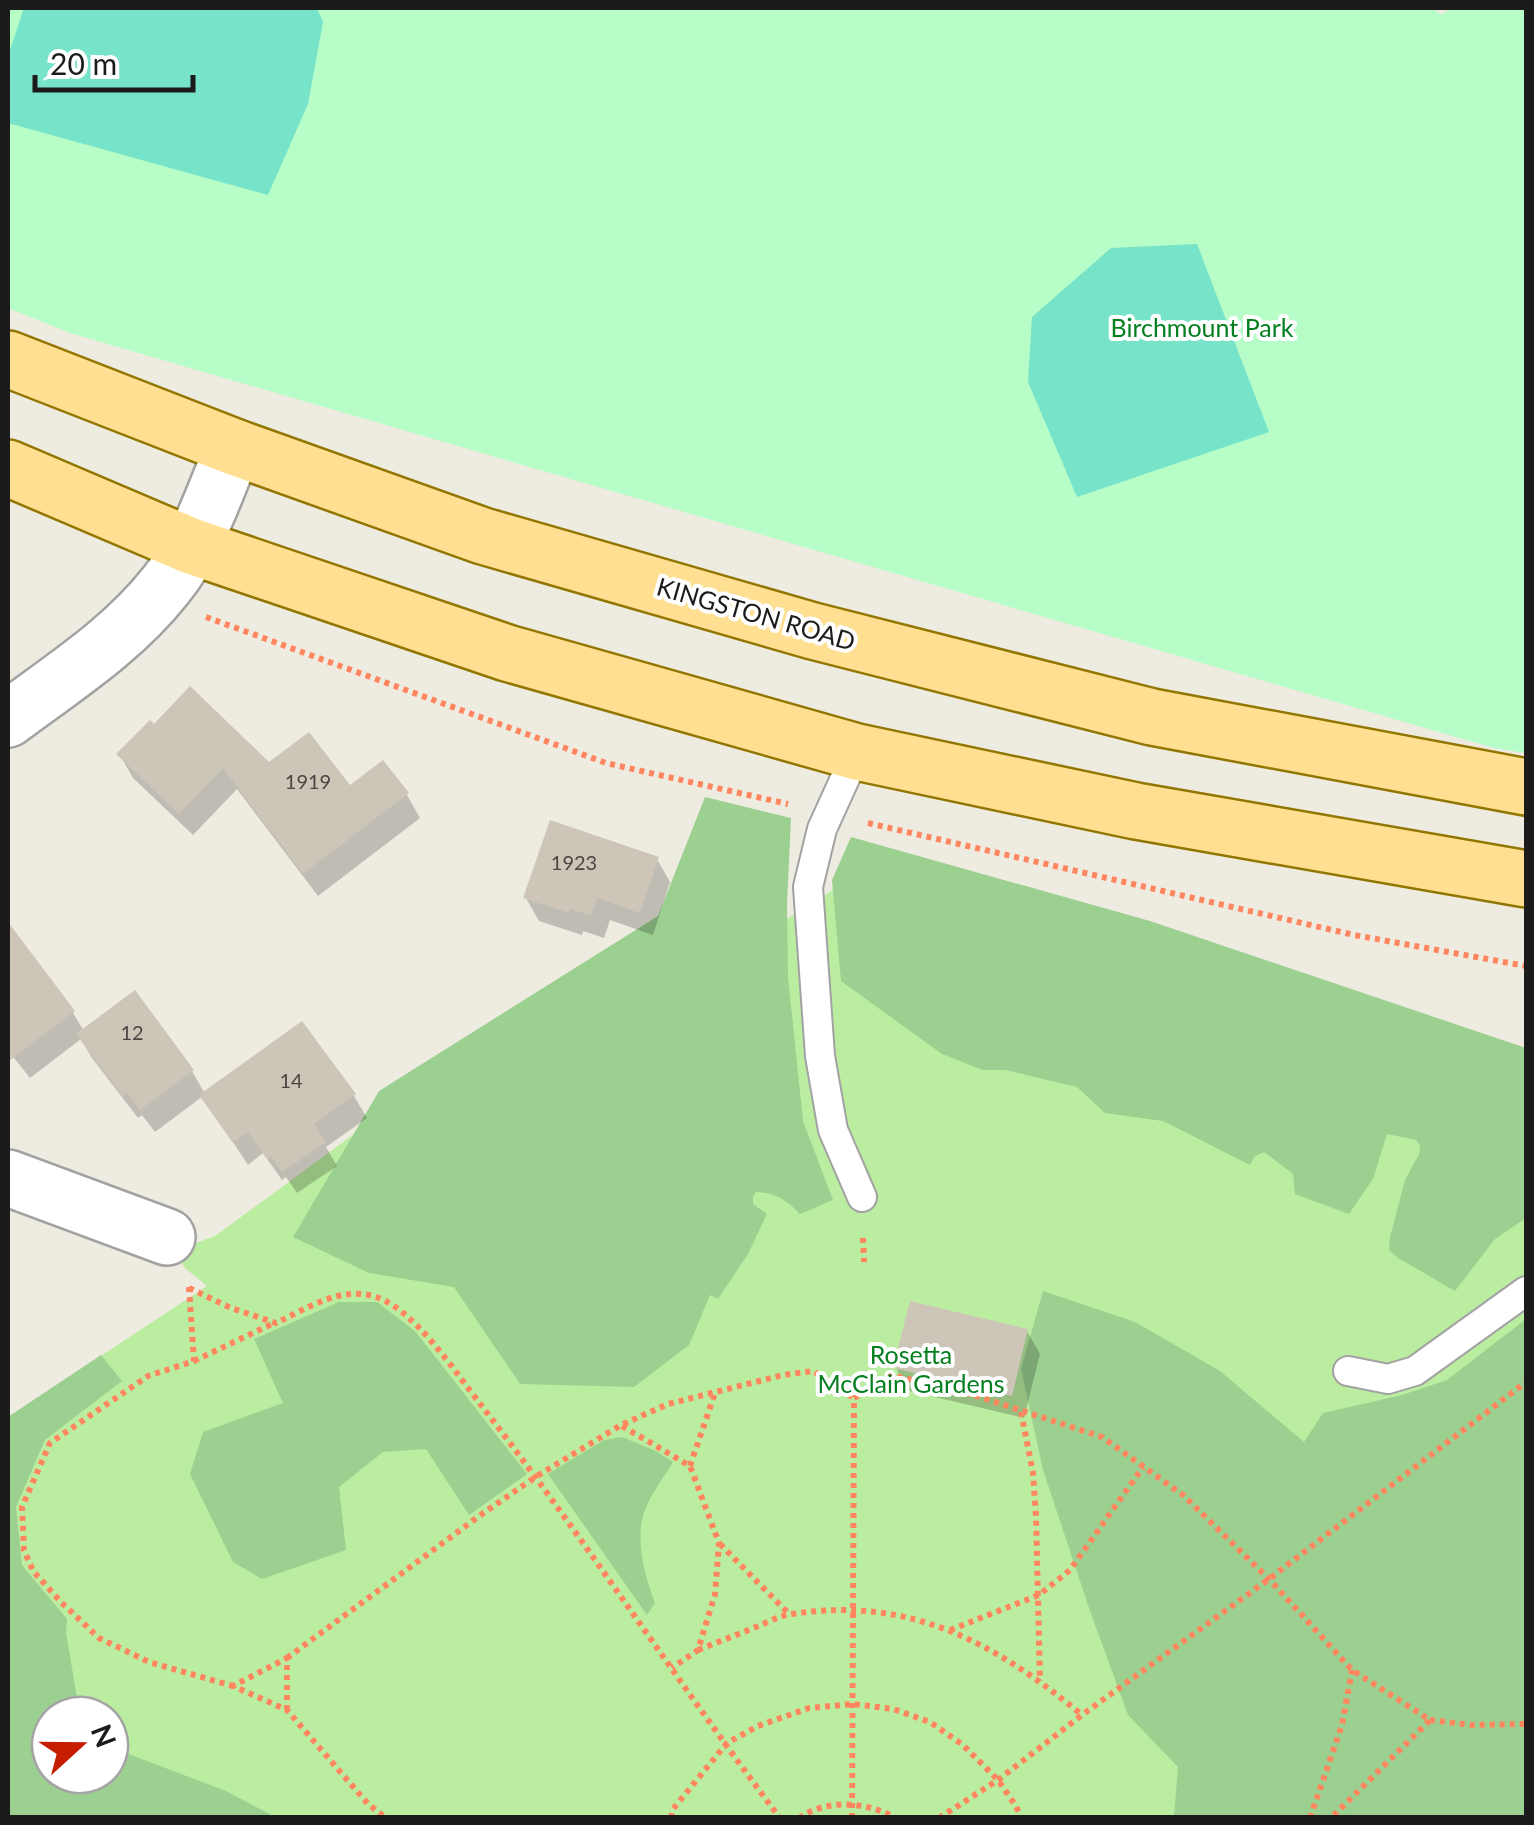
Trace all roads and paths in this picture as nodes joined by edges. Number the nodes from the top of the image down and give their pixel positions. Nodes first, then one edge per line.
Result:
1 (8, 359) edge
2 (234, 447) junction
3 (8, 468) edge
4 (191, 546) junction
5 (8, 719) edge
6 (858, 752) junction
7 (1526, 787) edge
8 (1526, 879) edge
9 (8, 1178) edge
10 (862, 1196) dead end
11 (166, 1237) joint
12 (189, 1288) junction
13 (1526, 1290) edge
14 (276, 1323) junction
15 (194, 1361) junction
16 (1348, 1371) dead end
17 (1526, 1382) edge
18 (715, 1393) junction
19 (854, 1398) junction
20 (1021, 1410) junction
21 (621, 1425) junction
22 (690, 1466) junction
23 (1143, 1467) junction
24 (537, 1476) junction
25 (720, 1543) junction
26 (1269, 1579) junction
27 (1039, 1595) junction
28 (854, 1610) junction
29 (789, 1614) junction
30 (950, 1630) junction
31 (698, 1650) junction
32 (287, 1658) junction
33 (672, 1668) junction
34 (1352, 1670) junction
35 (1040, 1681) junction
36 (233, 1686) junction
37 (852, 1704) junction
38 (287, 1710) junction
39 (1082, 1714) junction
40 (1430, 1720) junction
41 (1526, 1724) edge
42 (727, 1743) junction
43 (998, 1780) junction
44 (853, 1805) junction
45 (386, 1818) edge
46 (672, 1818) edge
47 (780, 1818) edge
48 (799, 1818) edge
49 (852, 1818) edge
50 (896, 1818) edge
51 (939, 1818) edge
52 (1021, 1818) edge
53 (1310, 1818) edge
54 (1331, 1818) edge

1 - 2 main road, KINGSTON ROAD
2 - 4 street
2 - 7 main road, KINGSTON ROAD
3 - 4 main road
4 - 5 street
4 - 6 main road
6 - 8 main road
6 - 10 lane
9 - 11 street
11 - 12 path
12 - 14 path
12 - 15 path
13 - 16 lane
14 - 15 path
14 - 24 path
15 - 36 path
17 - 26 path
18 - 19 path
18 - 21 path
18 - 22 path
19 - 20 path
19 - 28 path
20 - 23 path
20 - 27 path
21 - 22 path
21 - 24 path
22 - 25 path
23 - 26 path
23 - 27 path
24 - 32 path
24 - 33 path
25 - 29 path
25 - 31 path
26 - 34 path
26 - 39 path
27 - 30 path
27 - 35 path
28 - 29 path
28 - 30 path
28 - 37 path
29 - 31 path
30 - 35 path
31 - 33 path
32 - 36 path
32 - 38 path
33 - 42 path
34 - 40 path
34 - 53 path
35 - 39 path
36 - 38 path
37 - 42 path
37 - 43 path
37 - 44 path
38 - 45 path
39 - 43 path
40 - 41 path
40 - 54 path
42 - 46 path
42 - 47 path
43 - 51 path
43 - 52 path
44 - 48 path
44 - 49 path
44 - 50 path

